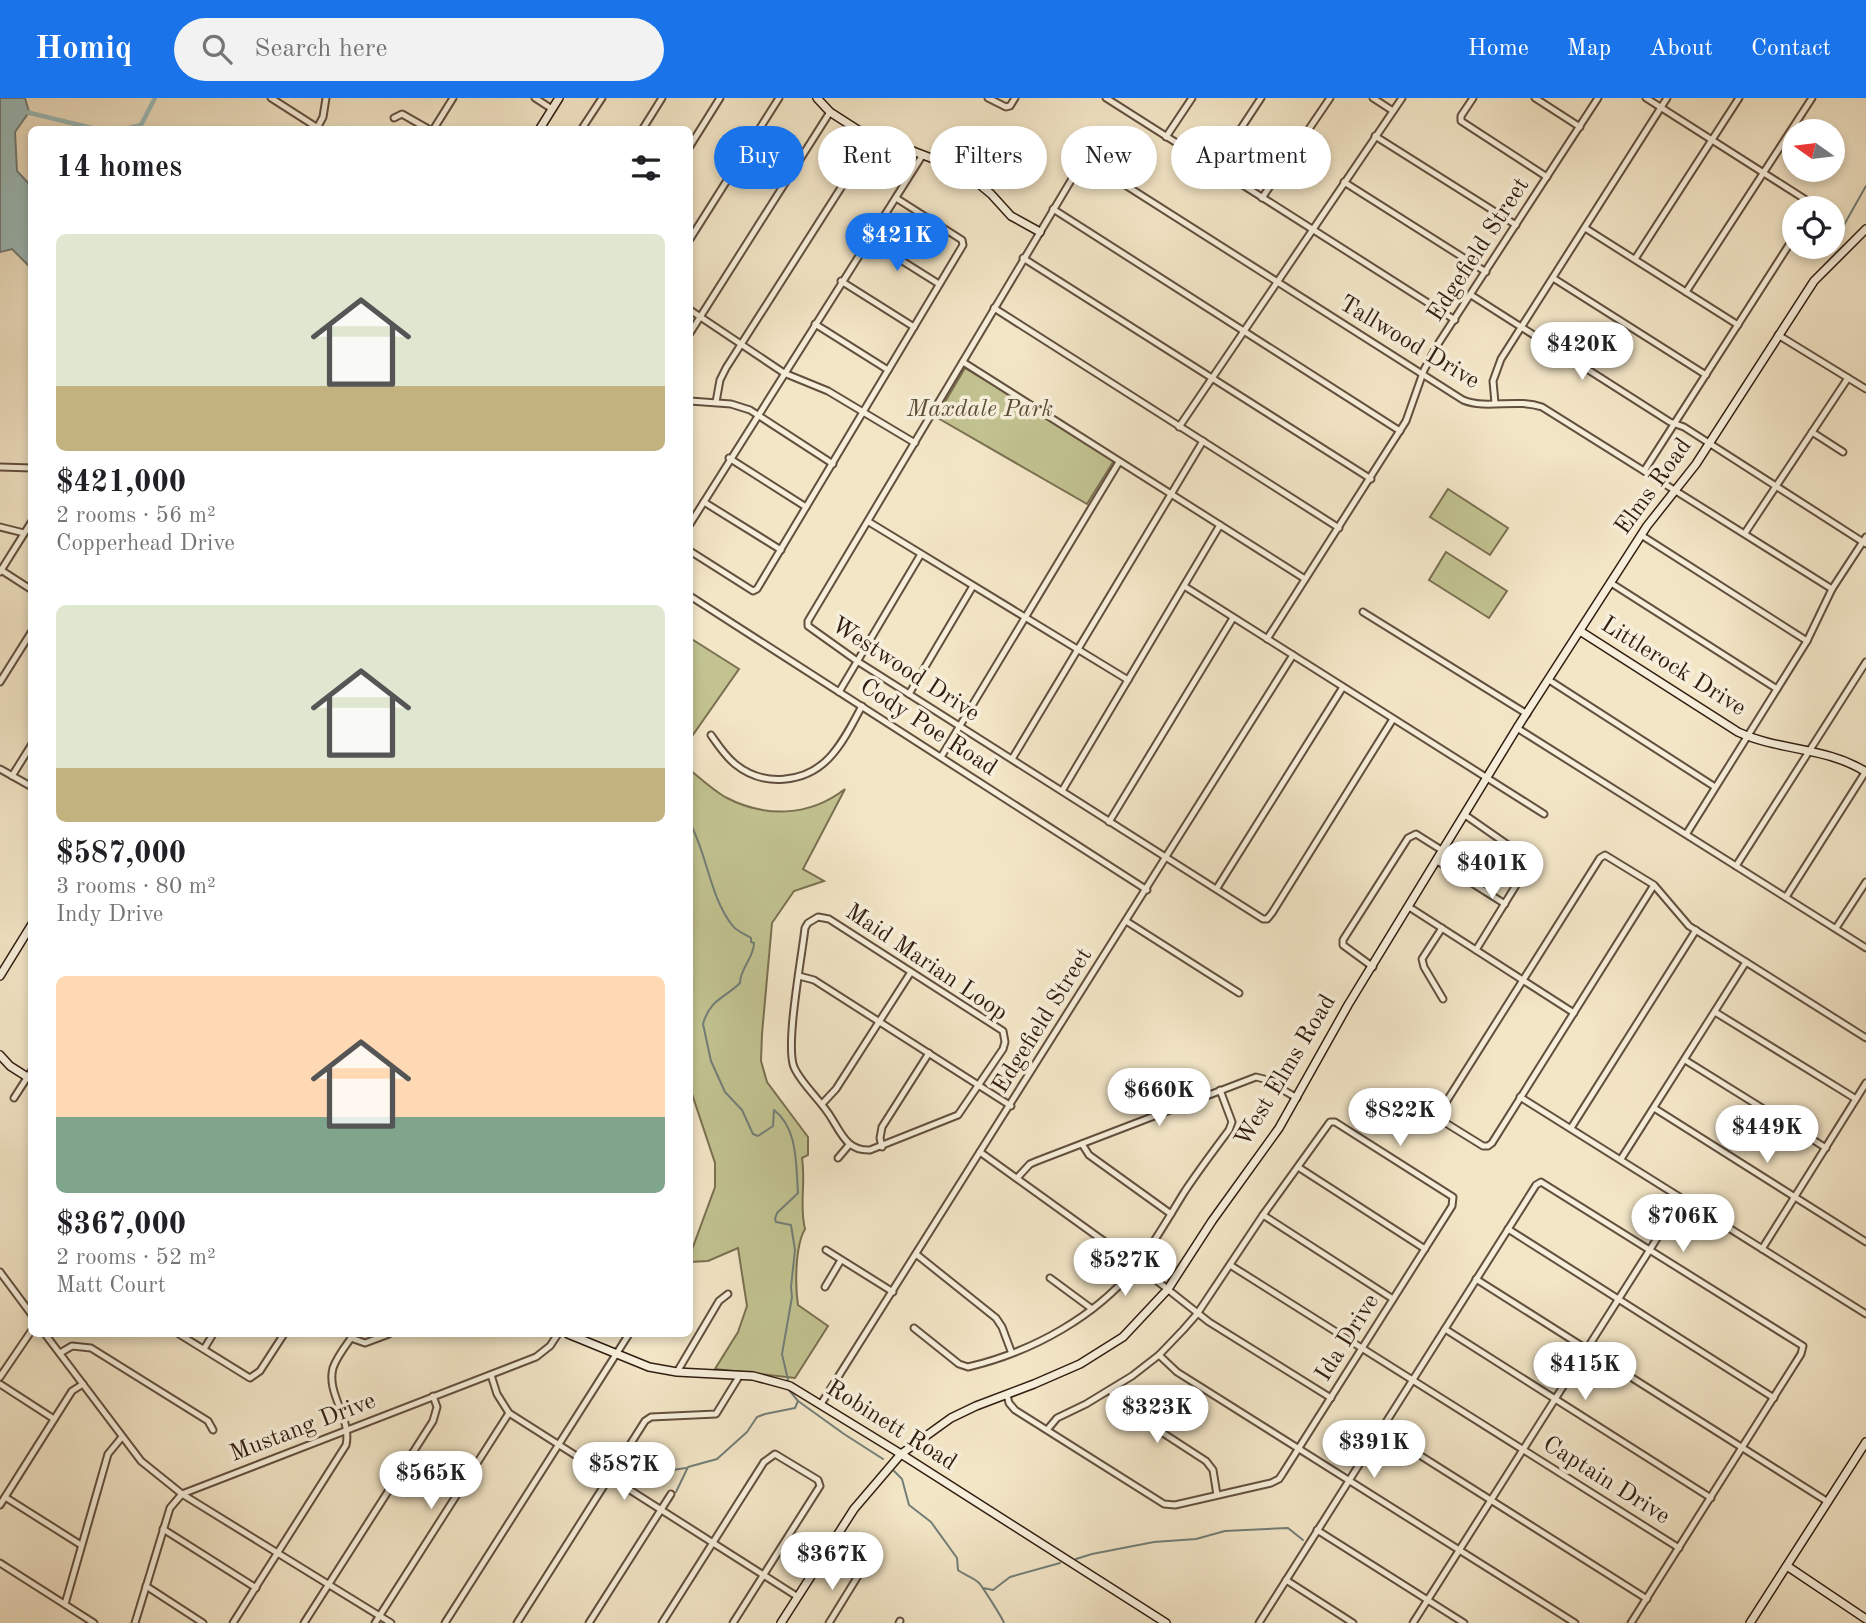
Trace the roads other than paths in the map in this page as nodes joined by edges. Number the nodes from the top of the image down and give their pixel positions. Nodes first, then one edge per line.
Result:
1 (271, 98) edge
2 (326, 98) edge
3 (453, 98) edge
4 (535, 98) edge
5 (559, 98) edge
6 (602, 98) edge
7 (662, 98) edge
8 (720, 98) edge
9 (779, 98) edge
10 (817, 98) edge
11 (988, 98) edge
12 (1015, 98) edge
13 (1106, 98) edge
14 (1121, 98) edge
15 (1192, 98) edge
16 (1261, 98) edge
17 (1330, 98) edge
18 (1373, 98) edge
19 (1402, 98) edge
20 (1473, 98) edge
21 (1535, 98) edge
22 (1598, 98) edge
23 (1646, 98) edge
24 (1667, 98) edge
25 (1739, 98) edge
26 (1812, 98) edge
27 (1116, 105) junction
28 (1661, 107) junction
29 (552, 109) junction
30 (1393, 111) junction
31 (830, 112) junction
32 (394, 118) dead end
33 (313, 126) edge
34 (319, 126) edge
35 (424, 126) edge
36 (435, 126) edge
37 (541, 126) edge
38 (584, 126) edge
39 (644, 126) edge
40 (852, 126) edge
41 (1243, 126) edge
42 (1580, 127) junction
43 (1375, 136) junction
44 (1167, 137) junction
45 (1171, 140) edge
46 (1712, 140) junction
47 (693, 141) edge
48 (916, 154) edge
49 (922, 156) junction
50 (1763, 173) junction
51 (1548, 177) junction
52 (1344, 182) junction
53 (840, 189) edge
54 (1064, 189) edge
55 (1128, 189) edge
56 (1248, 189) edge
57 (1797, 196) edge
58 (896, 198) junction
59 (1262, 198) junction
60 (1053, 209) junction
61 (1516, 225) junction
62 (1585, 228) junction
63 (1312, 230) junction
64 (1040, 232) junction
65 (1865, 232) edge
66 (693, 234) edge
67 (869, 240) junction
68 (1782, 256) edge
69 (1023, 258) junction
70 (1635, 259) junction
71 (1486, 272) junction
72 (1553, 278) junction
73 (841, 281) junction
74 (1276, 283) junction
75 (939, 284) junction
76 (1686, 292) junction
77 (1471, 295) junction
78 (994, 308) junction
79 (693, 312) edge
80 (700, 317) junction
81 (1455, 320) junction
82 (815, 324) junction
83 (1738, 325) junction
84 (914, 327) junction
85 (693, 328) edge
86 (1521, 328) junction
87 (1244, 331) junction
88 (1779, 335) junction
89 (741, 344) junction
90 (964, 362) junction
91 (888, 370) junction
92 (784, 373) junction
93 (1422, 375) junction
94 (1706, 375) junction
95 (1212, 378) junction
96 (1849, 378) junction
97 (1866, 389) edge
98 (693, 401) edge
99 (716, 402) junction
100 (1495, 403) junction
101 (863, 413) junction
102 (757, 415) junction
103 (1674, 424) junction
104 (1179, 426) junction
105 (1400, 431) junction
106 (1812, 432) junction
107 (1203, 441) junction
108 (915, 443) junction
109 (1710, 443) junction
110 (1843, 452) dead end
111 (729, 458) junction
112 (1119, 462) junction
113 (833, 464) junction
114 (0, 467) edge
115 (28, 468) edge
116 (1644, 471) junction
117 (1371, 479) junction
118 (1776, 487) junction
119 (1674, 489) junction
120 (1170, 493) junction
121 (704, 502) junction
122 (806, 507) junction
123 (693, 519) edge
124 (869, 522) junction
125 (1220, 525) junction
126 (0, 527) edge
127 (28, 527) edge
128 (1339, 527) junction
129 (24, 533) junction
130 (1745, 533) junction
131 (1641, 535) junction
132 (1865, 541) edge
133 (781, 550) junction
134 (693, 553) edge
135 (921, 554) junction
136 (0, 571) edge
137 (1305, 579) junction
138 (1611, 583) junction
139 (973, 586) junction
140 (1184, 586) junction
141 (28, 588) edge
142 (1832, 589) junction
143 (693, 598) edge
144 (1363, 612) dead end
145 (1026, 618) junction
146 (1233, 618) junction
147 (1580, 631) junction
148 (28, 638) edge
149 (1267, 639) junction
150 (1807, 641) junction
151 (1077, 649) junction
152 (1293, 655) junction
153 (857, 661) junction
154 (1866, 662) edge
155 (1128, 680) junction
156 (1549, 680) junction
157 (0, 682) edge
158 (1343, 687) junction
159 (1777, 689) junction
160 (839, 692) junction
161 (909, 694) junction
162 (862, 706) junction
163 (1527, 714) junction
164 (1393, 719) junction
165 (960, 726) junction
166 (1517, 728) junction
167 (711, 735) dead end
168 (1747, 737) junction
169 (28, 750) edge
170 (1810, 751) junction
171 (941, 757) junction
172 (1012, 759) junction
173 (0, 769) edge
174 (1866, 772) edge
175 (12, 776) junction
176 (1487, 778) junction
177 (28, 785) edge
178 (1715, 787) junction
179 (1062, 791) junction
180 (1544, 814) dead end
181 (1465, 815) junction
182 (1109, 822) junction
183 (1687, 833) junction
184 (1443, 851) junction
185 (1166, 857) junction
186 (1437, 861) junction
187 (1735, 866) junction
188 (1866, 882) edge
189 (1654, 885) junction
190 (1217, 888) junction
191 (1146, 890) junction
192 (1786, 897) junction
193 (1505, 904) junction
194 (1409, 907) junction
195 (1126, 922) junction
196 (1442, 928) junction
197 (1836, 928) junction
198 (28, 930) edge
199 (1696, 930) junction
200 (1866, 947) edge
201 (1476, 950) junction
202 (1746, 962) junction
203 (1373, 967) junction
204 (911, 972) junction
205 (0, 976) edge
206 (799, 976) junction
207 (1523, 980) junction
208 (1239, 993) dead end
209 (1443, 999) dead end
210 (1715, 1012) junction
211 (1574, 1013) junction
212 (879, 1022) junction
213 (1866, 1038) edge
214 (929, 1053) junction
215 (0, 1055) edge
216 (1685, 1060) junction
217 (28, 1075) edge
218 (28, 1079) edge
219 (1866, 1083) edge
220 (979, 1086) junction
221 (1220, 1090) junction
222 (1520, 1097) junction
223 (14, 1098) dead end
224 (1297, 1098) junction
225 (1856, 1100) junction
226 (822, 1104) junction
227 (1010, 1106) junction
228 (1654, 1108) junction
229 (1571, 1128) junction
230 (1082, 1144) junction
231 (849, 1145) junction
232 (882, 1147) junction
233 (1826, 1148) junction
234 (980, 1152) junction
235 (838, 1158) dead end
236 (1621, 1160) junction
237 (1298, 1167) junction
238 (1018, 1177) junction
239 (1794, 1198) junction
240 (1682, 1199) junction
241 (1171, 1214) junction
242 (1263, 1215) junction
243 (1508, 1229) junction
244 (1866, 1242) edge
245 (1425, 1249) junction
246 (1650, 1249) junction
247 (1762, 1249) junction
248 (826, 1250) dead end
249 (916, 1254) junction
250 (841, 1260) junction
251 (1137, 1265) junction
252 (1230, 1265) junction
253 (0, 1273) edge
254 (1050, 1278) dead end
255 (1476, 1279) junction
256 (825, 1287) dead end
257 (1168, 1289) junction
258 (892, 1292) junction
259 (728, 1294) dead end
260 (1393, 1299) junction
261 (1619, 1300) junction
262 (1092, 1309) junction
263 (28, 1310) edge
264 (1197, 1314) junction
265 (1866, 1314) edge
266 (914, 1328) dead end
267 (1444, 1329) junction
268 (28, 1336) edge
269 (48, 1337) edge
270 (184, 1337) edge
271 (211, 1337) edge
272 (282, 1337) edge
273 (351, 1337) edge
274 (353, 1337) edge
275 (380, 1337) edge
276 (556, 1337) edge
277 (575, 1337) edge
278 (627, 1337) edge
279 (1362, 1348) junction
280 (204, 1349) junction
281 (1587, 1349) junction
282 (1011, 1352) junction
283 (60, 1353) junction
284 (616, 1354) junction
285 (1159, 1355) junction
286 (677, 1372) junction
287 (491, 1375) junction
288 (740, 1375) junction
289 (0, 1377) edge
290 (1412, 1380) junction
291 (0, 1384) edge
292 (83, 1384) junction
293 (1110, 1390) junction
294 (1007, 1395) junction
295 (433, 1396) junction
296 (1331, 1398) junction
297 (1774, 1398) junction
298 (1555, 1399) junction
299 (821, 1404) junction
300 (509, 1413) junction
301 (54, 1419) junction
302 (213, 1430) dead end
303 (348, 1430) junction
304 (1047, 1430) junction
305 (1380, 1430) junction
306 (121, 1437) junction
307 (1866, 1442) edge
308 (558, 1445) junction
309 (1298, 1448) junction
310 (1742, 1448) junction
311 (1523, 1450) junction
312 (901, 1454) junction
313 (609, 1478) junction
314 (1349, 1480) junction
315 (182, 1494) junction
316 (671, 1494) dead end
317 (1217, 1495) junction
318 (5, 1497) junction
319 (1711, 1498) junction
320 (1491, 1500) junction
321 (1828, 1502) junction
322 (0, 1505) edge
323 (661, 1510) junction
324 (163, 1529) junction
325 (1317, 1530) junction
326 (713, 1543) junction
327 (81, 1545) junction
328 (1679, 1548) junction
329 (1460, 1550) junction
330 (279, 1552) junction
331 (0, 1563) edge
332 (1787, 1566) junction
333 (764, 1576) junction
334 (859, 1576) dead end
335 (1286, 1580) junction
336 (329, 1583) junction
337 (146, 1586) junction
338 (256, 1588) junction
339 (798, 1597) junction
340 (1647, 1599) junction
341 (1428, 1600) junction
342 (65, 1604) junction
343 (379, 1616) junction
344 (1866, 1619) edge
345 (94, 1623) edge
346 (135, 1623) edge
347 (203, 1623) edge
348 (233, 1623) edge
349 (304, 1623) edge
350 (375, 1623) edge
351 (391, 1623) edge
352 (445, 1623) edge
353 (517, 1623) edge
354 (589, 1623) edge
355 (662, 1623) edge
356 (733, 1623) edge
357 (781, 1623) edge
358 (828, 1623) edge
359 (1166, 1623) edge
360 (1259, 1623) edge
361 (1353, 1623) edge
362 (1413, 1623) edge
363 (1464, 1623) edge
364 (1575, 1623) edge
365 (1632, 1623) edge
366 (1750, 1623) edge

1 - 33 street
2 - 34 street
3 - 36 street
4 - 29 street
5 - 29 main road
6 - 38 street
7 - 39 street
8 - 47 street
9 - 66 street
10 - 31 main road
11 - 12 street
13 - 27 street
14 - 27 street
15 - 44 street
16 - 41 street
17 - 59 street
18 - 30 street
19 - 30 street
20 - 51 street
21 - 42 street
22 - 42 street, Edgefield Street
23 - 28 street
24 - 28 street
25 - 46 street
26 - 50 street
27 - 44 street
28 - 46 street
28 - 62 street
29 - 37 main road
30 - 43 street
31 - 40 main road
31 - 80 street
32 - 35 street
42 - 51 street, Edgefield Street
43 - 52 street
43 - 61 street
44 - 45 street
46 - 50 street
46 - 70 street
48 - 49 main road
49 - 58 street
49 - 64 main road
50 - 57 street
50 - 76 street
51 - 61 street, Edgefield Street
52 - 63 street
52 - 71 street
53 - 89 street
54 - 60 street, Westwood Drive
55 - 74 street, Tallwood Drive
56 - 59 street
58 - 67 street
58 - 75 street
59 - 63 street
60 - 64 street, Westwood Drive
60 - 87 street
61 - 71 street, Edgefield Street
62 - 70 street
62 - 72 street
63 - 74 street
63 - 81 street
64 - 69 street, Westwood Drive
65 - 88 main road, Elms Road
67 - 73 street
67 - 75 street
68 - 83 street
69 - 78 street, Westwood Drive
69 - 95 street
70 - 76 street
71 - 77 street, Edgefield Street
72 - 86 street
72 - 94 street
73 - 82 street
73 - 84 street
74 - 87 street
74 - 93 street, Tallwood Drive
75 - 84 street
76 - 83 street
77 - 81 street, Edgefield Street
77 - 86 street
78 - 90 street, Westwood Drive
78 - 104 street
79 - 80 street
80 - 85 street
80 - 89 street
81 - 93 street, Edgefield Street
82 - 91 street
82 - 92 street
83 - 94 street
84 - 91 street
86 - 100 street
86 - 103 street
87 - 95 street
87 - 105 street
88 - 96 street
88 - 109 main road, Elms Road
89 - 92 street
89 - 99 street
90 - 108 street, Westwood Drive
90 - 112 street
91 - 101 street
92 - 101 street
92 - 102 street
93 - 100 street, Tallwood Drive
93 - 105 street, Edgefield Street
94 - 103 street
95 - 104 street
95 - 117 street
96 - 97 street
96 - 106 street
98 - 99 street
99 - 102 street
100 - 116 street, Tallwood Drive
101 - 108 street
101 - 113 street
102 - 111 street
102 - 113 street
103 - 109 street
103 - 116 street
104 - 107 street
105 - 117 street, Edgefield Street
106 - 110 street
106 - 118 street
107 - 120 street
107 - 128 street
108 - 124 street, Westwood Drive
109 - 118 street
109 - 119 main road, Elms Road
111 - 121 street
111 - 122 street
112 - 120 street
112 - 145 street
113 - 122 street
114 - 115 street
116 - 119 street, Tallwood Drive
117 - 128 street, Edgefield Street
118 - 130 street
118 - 132 street
119 - 130 street, Tallwood Drive
119 - 131 main road, Elms Road
120 - 125 street
120 - 151 street
121 - 123 street
121 - 133 street
122 - 133 street
124 - 135 street
124 - 153 street, Westwood Drive
125 - 137 street
125 - 140 street
126 - 129 street
127 - 129 street
128 - 137 street, Edgefield Street
129 - 136 street
130 - 142 street, Tallwood Drive
131 - 138 main road, Elms Road
131 - 150 street
132 - 142 street
133 - 134 street
135 - 139 street
135 - 153 street
136 - 141 street
137 - 149 street, Edgefield Street
138 - 147 main road, Elms Road
138 - 159 street
139 - 145 street
139 - 161 street
140 - 146 street
140 - 155 street
142 - 150 street
143 - 160 street, Cody Poe Road
144 - 163 street
145 - 151 street
145 - 165 street
146 - 149 street
146 - 182 street
147 - 156 main road, Elms Road
147 - 168 main road, Littlerock Drive
148 - 157 street
149 - 152 street
150 - 159 street
151 - 155 street
151 - 172 street
152 - 158 street
152 - 185 street, Edgefield Street
153 - 160 street
153 - 161 street, Westwood Drive
154 - 170 street
155 - 179 street
156 - 163 main road, Elms Road
156 - 178 street
158 - 164 street
158 - 190 street
159 - 168 street
160 - 162 street, Cody Poe Road
161 - 165 street, Westwood Drive
162 - 167 street
162 - 171 street, Cody Poe Road
163 - 166 main road, Elms Road
164 - 176 street
164 - 190 street, Westwood Drive
165 - 171 street
165 - 172 street, Westwood Drive
166 - 176 main road, Elms Road
166 - 183 street
168 - 170 main road, Littlerock Drive
168 - 178 street
169 - 175 street
170 - 174 main road, Littlerock Drive
170 - 187 street
171 - 191 street, Cody Poe Road
172 - 179 street, Westwood Drive
173 - 175 street
174 - 192 street
175 - 177 street
176 - 180 street
176 - 181 main road, West Elms Road
178 - 183 street
179 - 182 street, Westwood Drive
181 - 184 main road, West Elms Road
181 - 193 street
182 - 185 street, Westwood Drive
183 - 187 street
184 - 186 main road, West Elms Road
184 - 203 street
185 - 190 street, Westwood Drive
185 - 191 street, Edgefield Street
186 - 193 street
186 - 194 main road, West Elms Road
187 - 192 street
188 - 197 street
189 - 199 street
189 - 207 street
189 - 211 street
191 - 195 street, Edgefield Street
192 - 197 street
193 - 201 street
194 - 196 street
194 - 203 main road, West Elms Road
195 - 208 street
195 - 227 street, Edgefield Street
196 - 201 street
196 - 209 street
197 - 200 street
198 - 205 main road
199 - 202 street
199 - 229 street
201 - 207 street
202 - 210 street
202 - 213 street
203 - 224 main road, West Elms Road
204 - 206 street, Maid Marian Loop
204 - 212 street
204 - 220 street, Maid Marian Loop
206 - 212 street
206 - 226 street, Maid Marian Loop
207 - 211 street
207 - 222 street
210 - 216 street
210 - 225 street
211 - 222 street
212 - 214 street
212 - 226 street
214 - 220 street
214 - 232 street
215 - 217 main road
216 - 228 street
216 - 233 street
218 - 223 street
219 - 225 street
220 - 227 street
220 - 232 street, Maid Marian Loop
221 - 224 street
221 - 230 street
221 - 241 street
222 - 229 street
224 - 257 main road, West Elms Road
225 - 233 street
226 - 231 street, Maid Marian Loop
227 - 234 street, Edgefield Street
228 - 236 street
228 - 239 street
229 - 236 street
230 - 238 street
230 - 241 street
231 - 232 street, Maid Marian Loop
231 - 235 street
233 - 239 street
234 - 238 street
234 - 249 street, Edgefield Street
236 - 240 street
237 - 242 street
237 - 245 street
237 - 245 street, Ida Drive
238 - 251 street
239 - 244 street
239 - 247 street
240 - 246 street
240 - 247 street
241 - 251 street
242 - 252 street
242 - 260 street
243 - 246 street
243 - 255 street
243 - 261 street
245 - 260 street, Ida Drive
246 - 261 street
246 - 297 street
247 - 265 street
248 - 250 street
249 - 258 street, Edgefield Street
249 - 282 street
250 - 256 street
250 - 258 street
251 - 257 street
251 - 262 street
252 - 264 street
252 - 279 street, Captain Drive
253 - 263 street
254 - 262 street
255 - 267 street
255 - 281 street
257 - 264 street
257 - 294 main road, West Elms Road
258 - 299 street, Edgefield Street
259 - 286 street
260 - 279 street, Ida Drive
261 - 281 street
261 - 297 street
262 - 282 street
264 - 285 street
264 - 296 street
266 - 282 street
267 - 290 street
267 - 298 street
268 - 289 street
269 - 283 street
270 - 280 street
271 - 280 street
272 - 280 street
273 - 303 street
274 - 275 street
276 - 287 street, Mustang Drive
277 - 284 main road, Robinett Road
278 - 284 street
279 - 290 street, Captain Drive
279 - 296 street, Ida Drive
281 - 298 street
281 - 310 street
283 - 292 street
283 - 302 street
284 - 286 main road, Robinett Road
284 - 308 street
285 - 293 street
285 - 309 street
286 - 288 main road, Robinett Road
287 - 295 street, Mustang Drive
287 - 300 street
288 - 299 main road, Robinett Road
288 - 313 street
290 - 305 street
290 - 311 street, Captain Drive
291 - 301 street
292 - 301 street
292 - 306 street
293 - 304 street
293 - 317 street
294 - 304 street, Ida Drive
294 - 312 main road, West Elms Road
295 - 303 street, Mustang Drive
295 - 336 street
296 - 309 street, Ida Drive
297 - 310 street
298 - 311 street
298 - 319 street
299 - 312 main road, Robinett Road
300 - 308 street
300 - 343 street
301 - 318 street
303 - 315 street, Mustang Drive
303 - 330 street
304 - 317 street, Ida Drive
305 - 314 street
305 - 320 street
306 - 315 street
306 - 327 street
307 - 321 main road
308 - 313 street
308 - 352 street
309 - 314 street
309 - 317 street, Ida Drive
310 - 319 street
310 - 321 street
311 - 320 street
311 - 328 street, Captain Drive
312 - 339 main road, West Elms Road
312 - 359 main road, Robinett Road
313 - 323 street
313 - 353 street
314 - 325 street
314 - 329 street
315 - 324 street
315 - 330 street
316 - 323 street
318 - 322 street
318 - 327 street
319 - 328 street
320 - 329 street
320 - 340 street
321 - 332 main road
323 - 326 street
323 - 354 street
324 - 337 street
324 - 338 street
325 - 335 street
325 - 341 street
326 - 333 street
326 - 333 street
326 - 355 street
327 - 342 street
328 - 340 street
329 - 341 street
329 - 364 street
330 - 336 street
330 - 338 street
331 - 342 street
332 - 344 main road
332 - 366 main road
333 - 339 street
333 - 356 street
334 - 358 street
335 - 360 street
335 - 361 street
336 - 343 street
336 - 349 street
337 - 346 street
337 - 347 street
338 - 348 street
339 - 357 main road, West Elms Road
340 - 365 street
341 - 362 street
341 - 363 street
342 - 345 street
343 - 350 street
343 - 351 street

